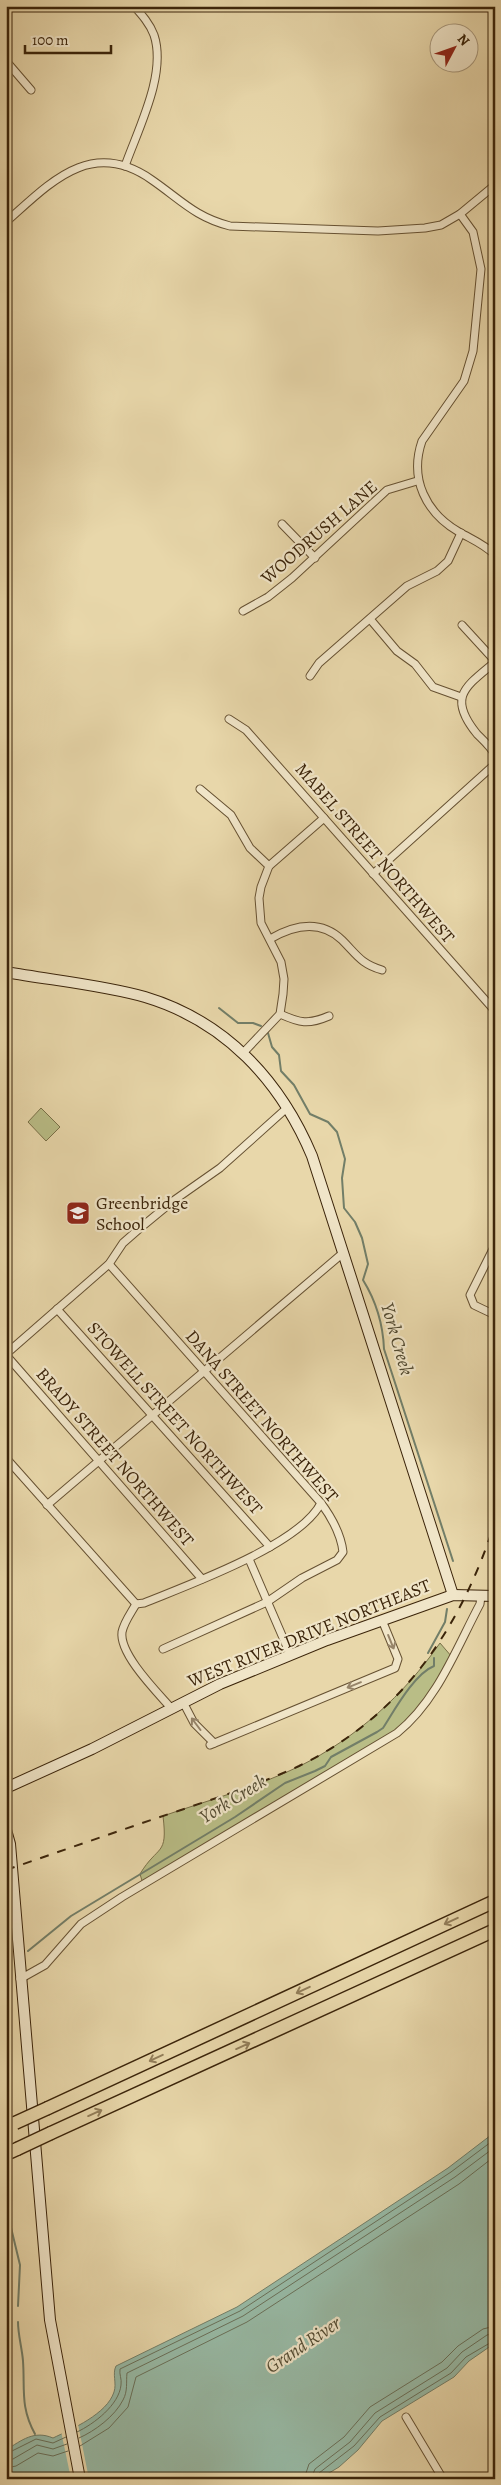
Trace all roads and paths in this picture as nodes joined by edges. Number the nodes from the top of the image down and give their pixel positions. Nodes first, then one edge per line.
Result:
1 (134, 6) edge
2 (6, 61) edge
3 (31, 90) dead end
4 (125, 166) junction
5 (495, 185) edge
6 (460, 214) junction
7 (6, 222) edge
8 (417, 481) junction
9 (282, 524) dead end
10 (461, 533) junction
11 (495, 555) edge
12 (315, 558) junction
13 (243, 611) dead end
14 (370, 619) junction
15 (462, 625) dead end
16 (495, 661) edge
17 (310, 676) dead end
18 (461, 697) junction
19 (229, 719) dead end
20 (495, 755) edge
21 (495, 764) edge
22 (200, 789) dead end
23 (324, 818) junction
24 (269, 866) junction
25 (373, 874) junction
26 (270, 939) junction
27 (382, 970) dead end
28 (6, 972) edge
29 (495, 1011) edge
30 (280, 1014) junction
31 (330, 1016) dead end
32 (244, 1052) junction
33 (288, 1107) junction
34 (495, 1245) edge
35 (343, 1253) junction
36 (109, 1264) junction
37 (57, 1309) junction
38 (495, 1315) edge
39 (6, 1354) edge
40 (203, 1370) junction
41 (151, 1414) junction
42 (6, 1458) edge
43 (99, 1460) junction
44 (321, 1503) junction
45 (47, 1505) junction
46 (270, 1547) junction
47 (249, 1559) junction
48 (202, 1579) junction
49 (453, 1595) junction
50 (481, 1596) junction
51 (495, 1596) edge
52 (267, 1602) junction
53 (136, 1604) junction
54 (382, 1620) junction
55 (163, 1649) dead end
56 (290, 1654) junction
57 (183, 1702) junction
58 (171, 1708) junction
59 (6, 1788) edge
60 (6, 1830) edge
61 (495, 1901) edge
62 (495, 1930) edge
63 (20, 1979) junction
64 (10, 2125) edge
65 (12, 2152) edge
66 (406, 2417) dead end
67 (80, 2479) edge
68 (443, 2479) edge

1 - 4 street
2 - 3 street
4 - 6 street
4 - 7 street
5 - 6 street
6 - 8 street
8 - 10 street
8 - 12 street, WOODRUSH LANE
9 - 12 street
10 - 11 street
10 - 14 street
12 - 13 street, WOODRUSH LANE
14 - 17 street
14 - 18 street
15 - 16 street
16 - 18 street
18 - 20 street
19 - 23 street, MABEL STREET NORTHWEST
21 - 25 street
22 - 24 street
23 - 24 street
23 - 25 street, MABEL STREET NORTHWEST
24 - 26 street
25 - 29 street, MABEL STREET NORTHWEST
26 - 27 street
26 - 30 street
28 - 32 main road
30 - 31 street
30 - 32 street
32 - 33 main road
33 - 35 main road
33 - 36 street
34 - 38 street
35 - 40 street
35 - 49 main road
36 - 37 street
36 - 40 street, DANA STREET NORTHWEST
37 - 39 street
37 - 41 street, STOWELL STREET NORTHWEST
39 - 43 street, BRADY STREET NORTHWEST
40 - 41 street
40 - 44 street, DANA STREET NORTHWEST
41 - 43 street
41 - 46 street, STOWELL STREET NORTHWEST
42 - 45 street
43 - 45 street
43 - 48 street, BRADY STREET NORTHWEST
44 - 46 street
44 - 52 street, DANA STREET NORTHWEST
45 - 53 street
46 - 47 street
47 - 48 street
47 - 52 street
48 - 53 street
49 - 50 main road, WEST RIVER DRIVE NORTHEAST
49 - 54 main road, WEST RIVER DRIVE NORTHEAST
50 - 51 main road, WEST RIVER DRIVE NORTHEAST
50 - 63 street
52 - 55 street, DANA STREET NORTHWEST
52 - 56 street
53 - 58 street
54 - 56 main road, WEST RIVER DRIVE NORTHEAST
54 -> 57 street
56 - 57 main road, WEST RIVER DRIVE NORTHEAST
57 - 58 main road, WEST RIVER DRIVE NORTHEAST
58 - 59 main road, WEST RIVER DRIVE NORTHEAST
60 - 63 main road
61 -> 64 highway, bridge
65 -> 62 highway, bridge
63 - 67 main road
66 - 68 street

